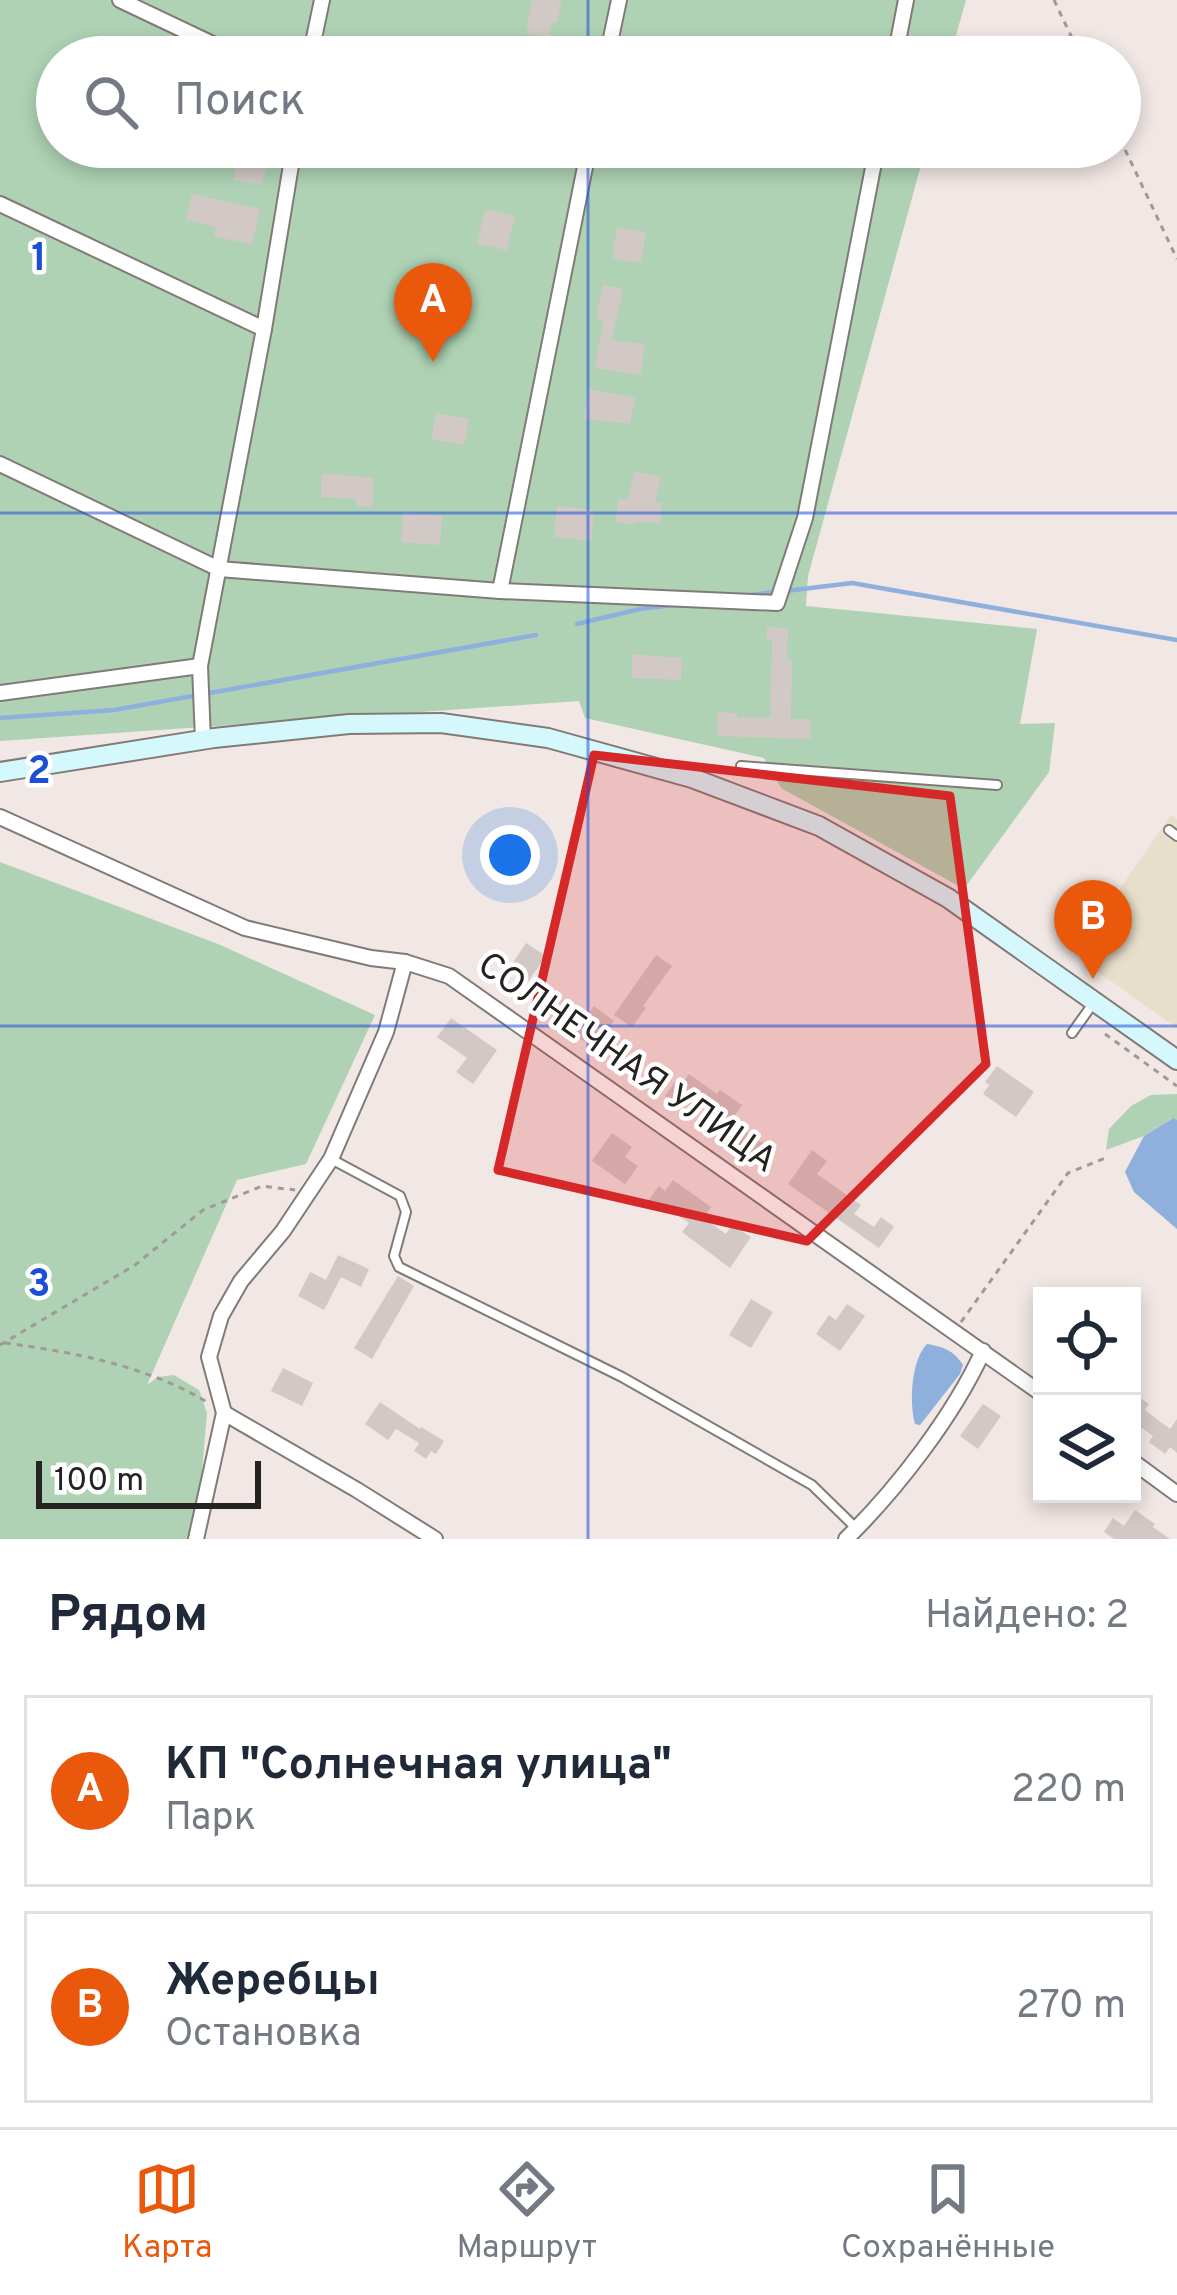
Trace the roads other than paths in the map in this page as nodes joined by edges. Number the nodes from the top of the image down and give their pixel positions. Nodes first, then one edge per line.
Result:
1 (120, 0) edge
2 (322, 0) edge
3 (619, 0) edge
4 (906, 0) edge
5 (196, 36) edge
6 (314, 36) edge
7 (612, 36) edge
8 (899, 36) edge
9 (291, 168) edge
10 (585, 168) edge
11 (873, 168) edge
12 (0, 204) edge
13 (264, 329) junction
14 (0, 464) edge
15 (219, 569) junction
16 (500, 592) junction
17 (200, 666) junction
18 (0, 693) edge
19 (203, 740) junction
20 (741, 766) dead end
21 (0, 772) edge
22 (997, 785) dead end
23 (0, 818) edge
24 (405, 962) junction
25 (1094, 1001) junction
26 (1072, 1033) dead end
27 (1177, 1060) edge
28 (331, 1159) junction
29 (983, 1351) junction
30 (1033, 1387) edge
31 (224, 1413) junction
32 (1141, 1468) edge
33 (1177, 1494) edge
34 (849, 1536) edge
35 (196, 1539) edge
36 (435, 1539) edge

1 - 5 street
2 - 6 street
3 - 7 street
4 - 8 street
9 - 13 street
10 - 16 street
11 - 16 street
12 - 13 street
13 - 15 street
14 - 15 street
15 - 16 street
15 - 17 street
17 - 18 street
17 - 19 street
19 - 21 main road
19 - 25 main road
20 - 22 lane
23 - 24 street, СОЛНЕЧНАЯ УЛИЦА
24 - 28 street
24 - 29 street, СОЛНЕЧНАЯ УЛИЦА
25 - 26 lane
25 - 27 main road
28 - 31 street
28 - 34 lane
29 - 30 street, СОЛНЕЧНАЯ УЛИЦА
29 - 34 street
31 - 35 street
31 - 36 street
32 - 33 street

